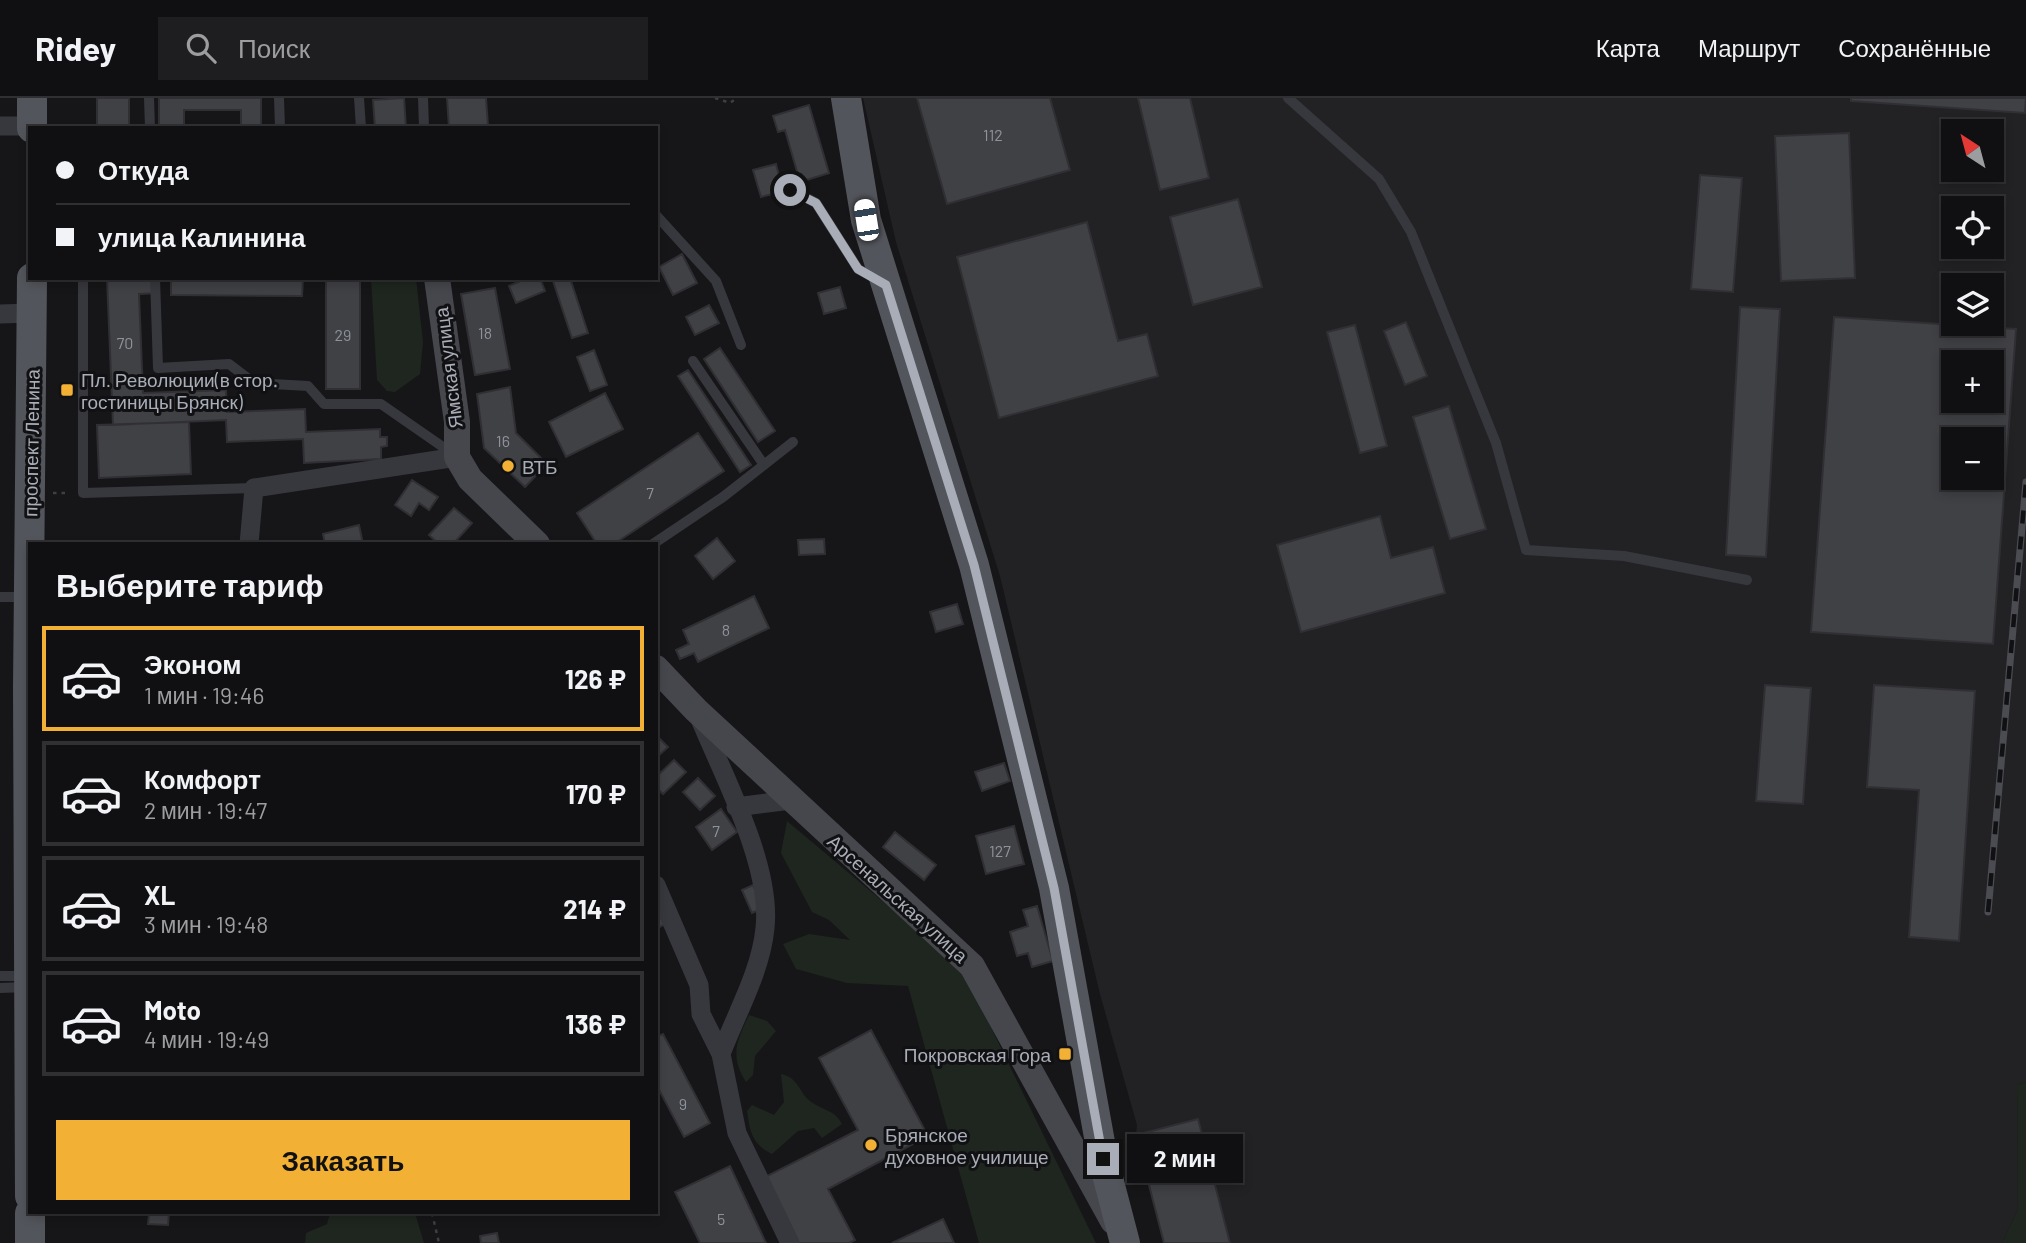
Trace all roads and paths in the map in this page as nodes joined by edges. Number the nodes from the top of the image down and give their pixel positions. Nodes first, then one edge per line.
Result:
1 (149, 98) edge
2 (279, 98) edge
3 (359, 98) edge
4 (423, 98) edge
5 (715, 98) edge
6 (737, 98) edge
7 (846, 98) edge
8 (1289, 98) edge
9 (32, 117) edge
10 (0, 126) edge
11 (150, 126) edge
12 (281, 126) edge
13 (361, 126) edge
14 (424, 126) edge
15 (790, 190) dead end
16 (658, 217) edge
17 (32, 280) edge
18 (83, 280) edge
19 (155, 280) edge
20 (437, 280) edge
21 (886, 285) junction
22 (32, 313) junction
23 (0, 314) edge
24 (741, 345) dead end
25 (693, 362) dead end
26 (793, 442) dead end
27 (457, 457) junction
28 (764, 465) junction
29 (254, 488) junction
30 (83, 493) junction
31 (53, 494) dead end
32 (30, 542) edge
33 (249, 542) edge
34 (535, 542) edge
35 (656, 542) edge
36 (1747, 580) dead end
37 (0, 597) edge
38 (28, 597) edge
39 (658, 670) edge
40 (696, 710) junction
41 (791, 800) junction
42 (736, 807) junction
43 (658, 890) edge
44 (0, 976) edge
45 (28, 976) edge
46 (28, 987) edge
47 (0, 988) edge
48 (720, 1054) junction
49 (30, 1214) edge
50 (432, 1214) edge
51 (30, 1243) edge
52 (439, 1243) edge
53 (790, 1243) edge
54 (1125, 1243) edge

1 - 11 lane
2 - 12 lane
3 - 13 lane
4 - 14 lane
5 - 6 path
7 - 21 main road
8 - 36 lane
9 - 10 street
15 - 21 lane
16 - 24 lane
17 - 22 main road, проспект Ленина
18 - 30 lane
19 - 27 lane
20 - 27 street, Ямская улица
21 - 54 main road
22 - 23 street
22 - 32 main road, проспект Ленина
25 - 28 lane
26 - 28 lane
27 - 29 street
27 - 34 street
28 - 35 lane
29 - 30 lane
29 - 33 street
30 - 31 path
37 - 38 lane
39 - 40 street, Арсенальская улица
40 - 41 street, Арсенальская улица
40 - 42 street
41 - 42 street
41 - 54 street, Арсенальская улица
42 - 48 street
43 - 48 street
44 - 45 lane
46 - 47 lane
48 - 53 street
49 - 51 main road
50 - 52 path

